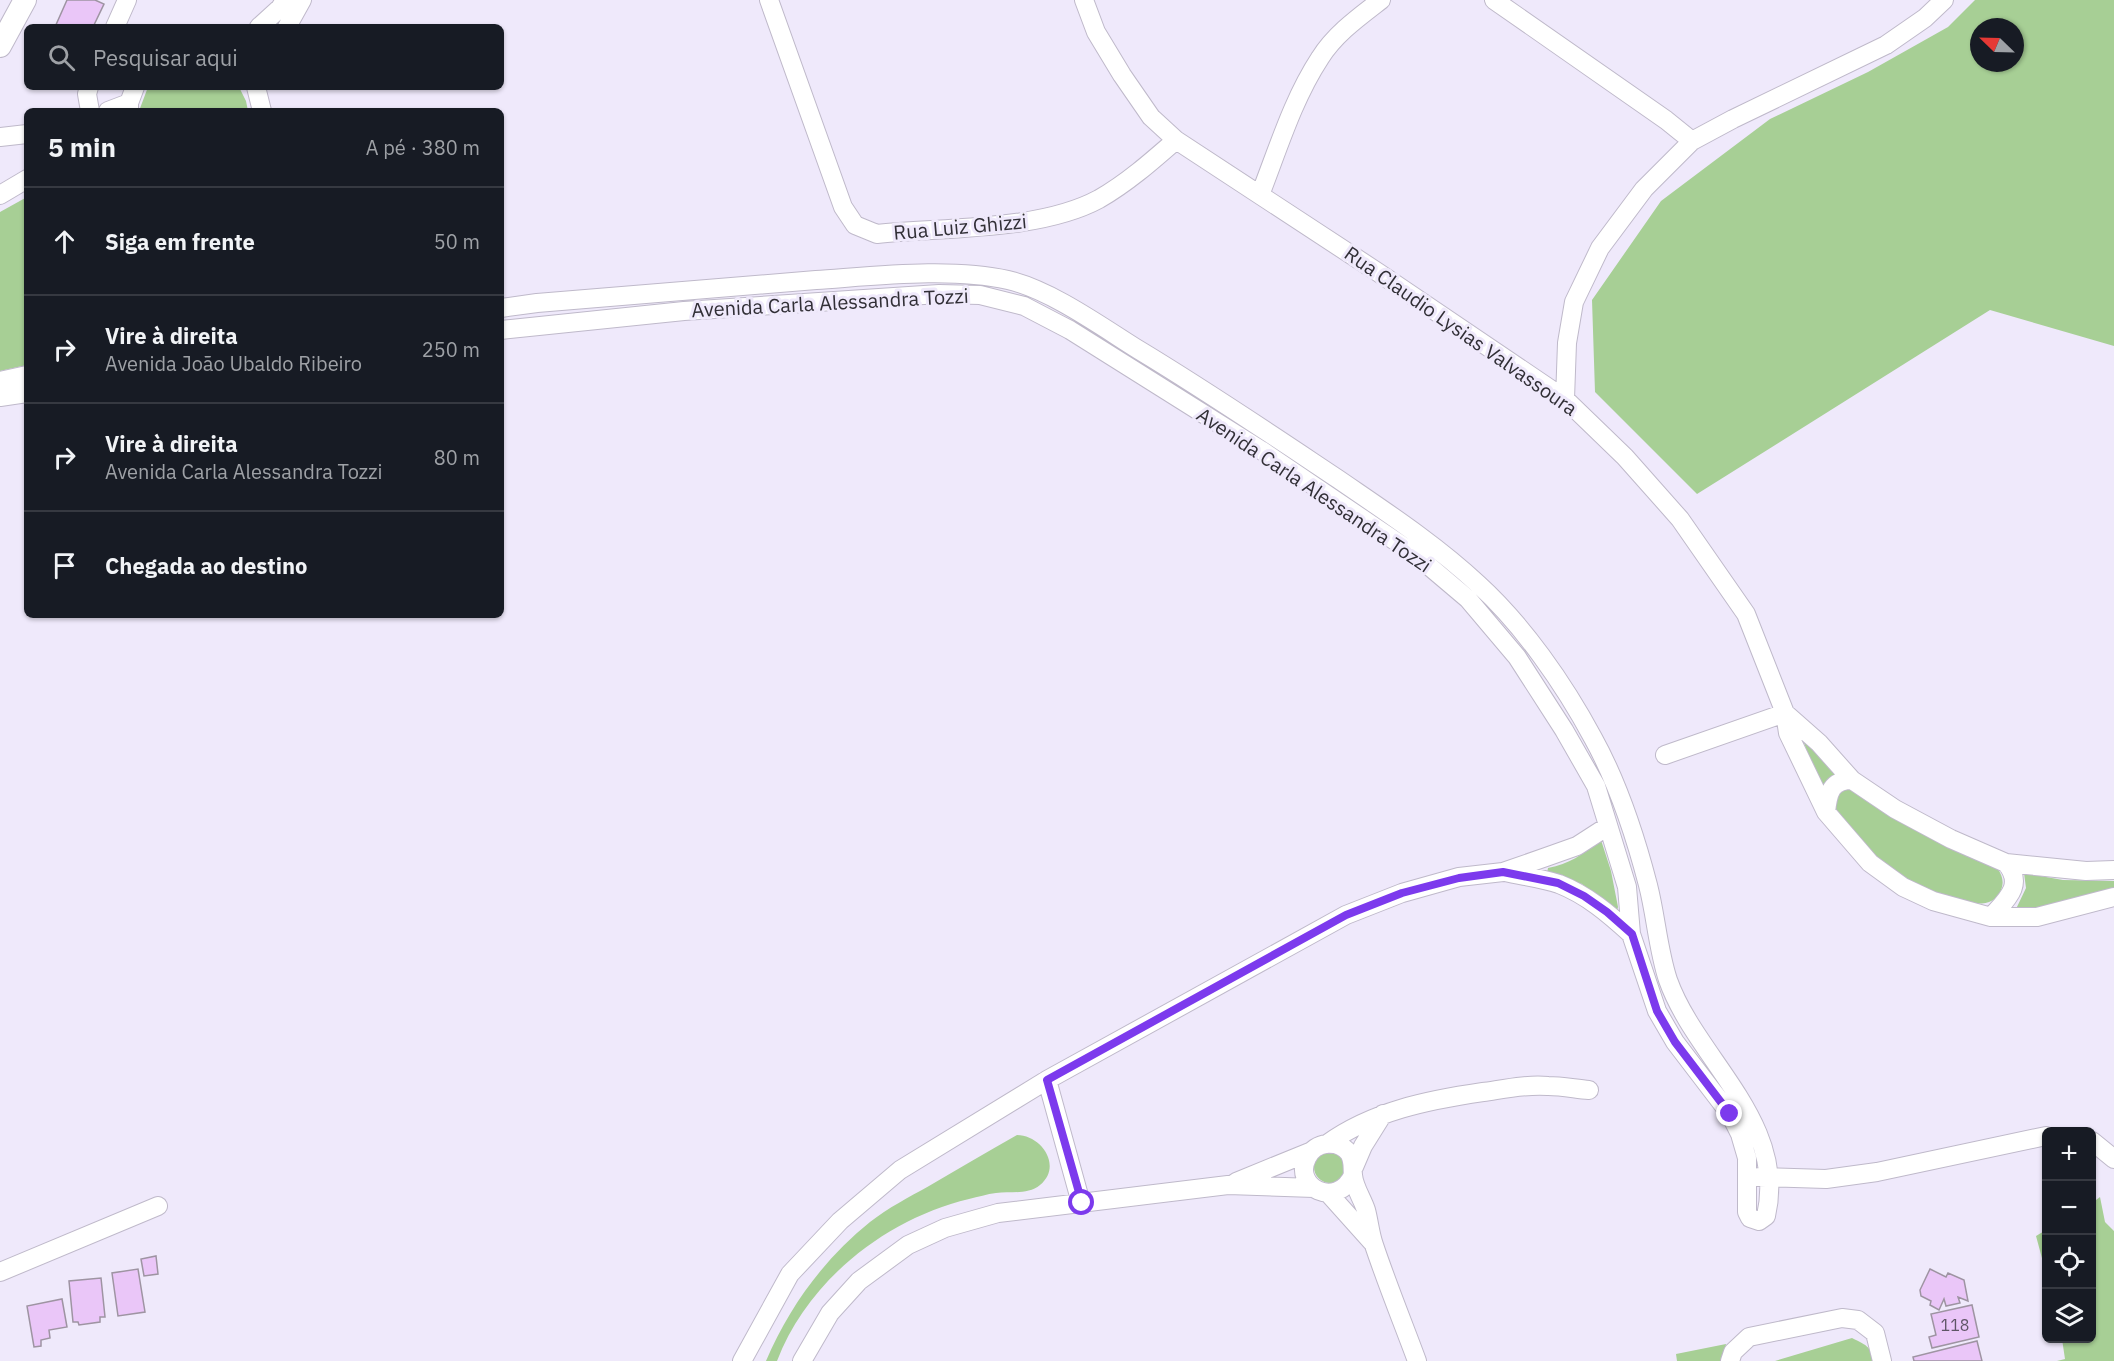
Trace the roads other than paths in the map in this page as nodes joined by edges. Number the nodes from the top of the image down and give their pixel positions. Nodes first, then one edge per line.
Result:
1 (25, 0) edge
2 (127, 0) edge
3 (285, 0) edge
4 (302, 0) edge
5 (769, 0) edge
6 (1084, 0) edge
7 (1381, 0) edge
8 (1494, 0) edge
9 (1944, 0) edge
10 (116, 24) edge
11 (262, 24) edge
12 (288, 24) edge
13 (0, 46) edge
14 (88, 90) edge
15 (257, 90) edge
16 (131, 100) edge
17 (89, 108) edge
18 (114, 108) edge
19 (261, 108) edge
20 (24, 134) edge
21 (0, 137) edge
22 (1176, 140) junction
23 (1692, 141) junction
24 (24, 181) edge
25 (0, 195) edge
26 (1260, 195) junction
27 (504, 308) edge
28 (504, 330) edge
29 (24, 376) edge
30 (0, 381) edge
31 (24, 393) edge
32 (0, 397) edge
33 (1565, 399) junction
34 (1785, 713) junction
35 (1665, 755) dead end
36 (1852, 780) junction
37 (1826, 812) junction
38 (1608, 826) junction
39 (2006, 863) junction
40 (2114, 870) edge
41 (1503, 872) junction
42 (2114, 897) edge
43 (1991, 916) junction
44 (1632, 934) junction
45 (1047, 1080) junction
46 (1589, 1090) dead end
47 (1383, 1114) junction
48 (2042, 1137) edge
49 (2096, 1145) edge
50 (1319, 1147) junction
51 (2114, 1159) edge
52 (1353, 1171) junction
53 (1748, 1177) junction
54 (1769, 1177) junction
55 (1228, 1185) junction
56 (1322, 1191) junction
57 (1082, 1203) junction
58 (158, 1206) dead end
59 (1373, 1244) junction
60 (0, 1272) edge
61 (1732, 1357) edge
62 (742, 1361) edge
63 (802, 1361) edge
64 (1417, 1361) edge
65 (1882, 1361) edge

1 - 13 main road
2 - 10 street
3 - 11 street
4 - 12 street
5 - 22 street, Rua Luiz Ghizzi
6 - 22 street, Rua Claudio Lysias Valvassoura
7 - 26 street
8 - 23 street
9 - 23 street
14 - 17 street
15 - 19 street
16 - 18 street
20 - 21 street
22 - 26 street, Rua Claudio Lysias Valvassoura
23 - 33 street
24 - 25 street
26 - 33 street, Rua Claudio Lysias Valvassoura
27 - 54 street, Avenida Carla Alessandra Tozzi
28 - 38 street, Avenida Carla Alessandra Tozzi
29 - 30 street
31 - 32 street
33 - 34 street, Rua Claudio Lysias Valvassoura
34 - 35 street
34 - 36 street, Rua Claudio Lysias Valvassoura
34 - 37 street, Rua Claudio Lysias Valvassoura
36 - 37 street
36 - 39 street, Rua Claudio Lysias Valvassoura
37 - 43 street, Rua Claudio Lysias Valvassoura
38 - 41 street
38 - 44 street, Avenida Carla Alessandra Tozzi
39 - 40 street, Rua Claudio Lysias Valvassoura
39 - 43 street
41 - 44 street
41 - 45 street
42 - 43 street, Rua Claudio Lysias Valvassoura
44 - 53 street, Avenida Carla Alessandra Tozzi
45 - 57 street
45 - 62 street
46 - 47 street
47 - 50 street
47 - 52 street
48 - 54 street
49 - 51 street
50 - 52 street
50 - 55 street
50 - 56 street
52 - 56 street
52 - 59 street
53 - 54 street
53 - 54 street, Avenida Carla Alessandra Tozzi
55 - 56 street
55 - 57 street
56 - 59 street
57 - 63 street
58 - 60 street
59 - 64 street
61 - 65 street

